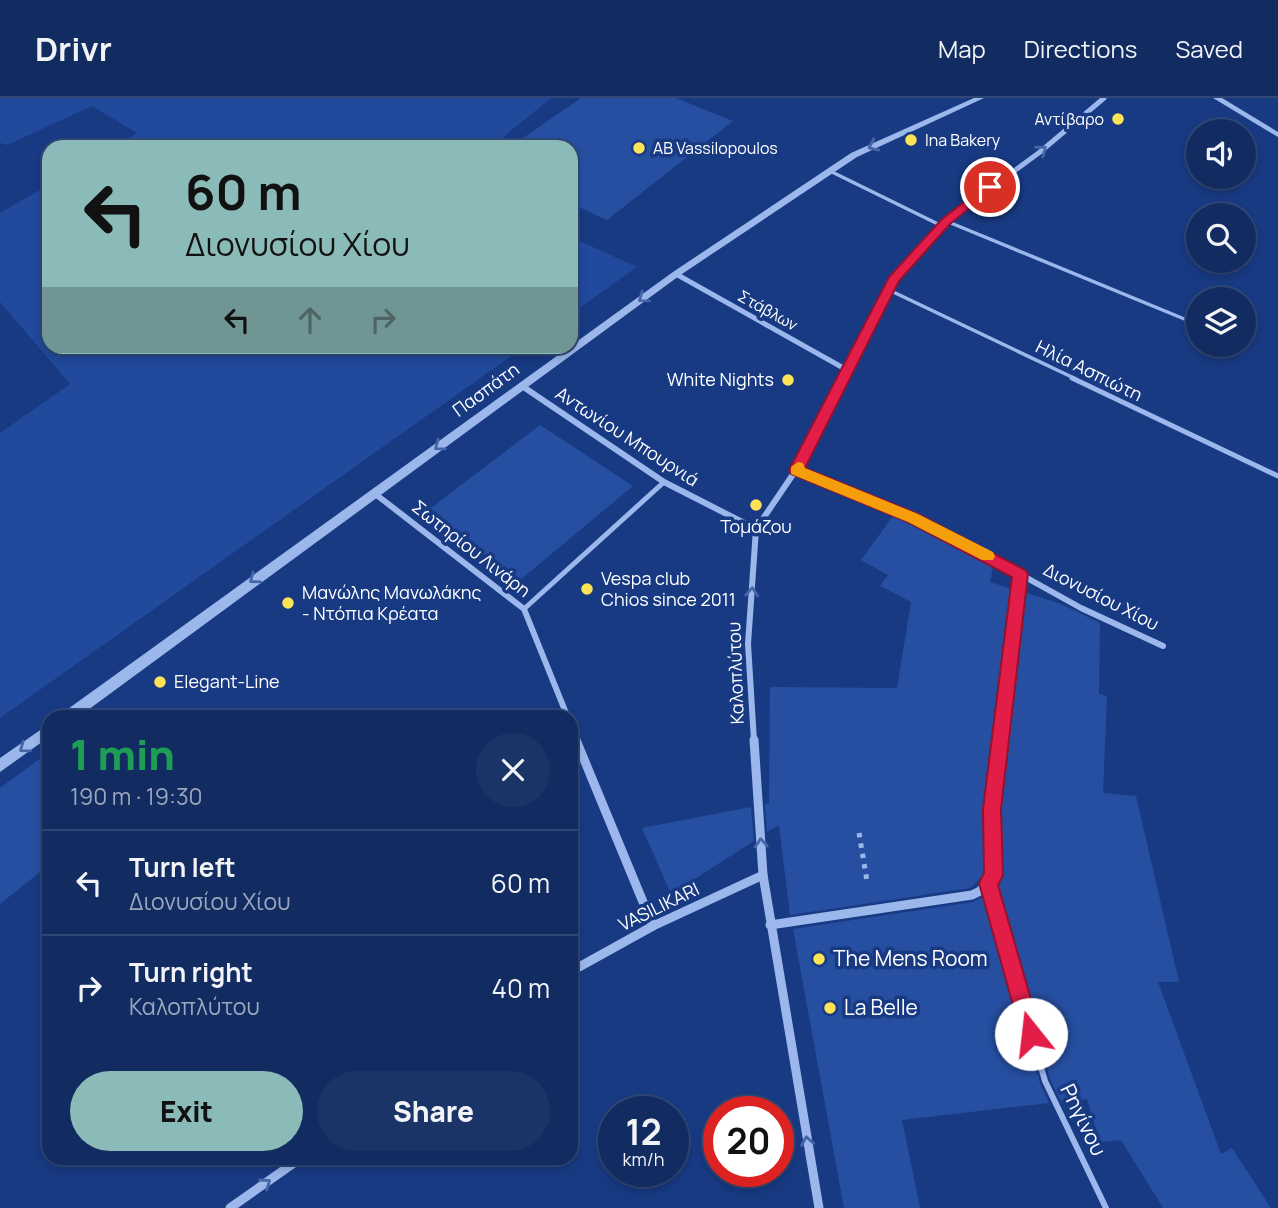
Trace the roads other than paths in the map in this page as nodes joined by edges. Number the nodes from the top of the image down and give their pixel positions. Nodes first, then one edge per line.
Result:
1 (980, 98) edge
2 (1104, 98) edge
3 (1217, 98) edge
4 (1278, 135) edge
5 (830, 171) junction
6 (944, 224) junction
7 (676, 274) junction
8 (889, 290) junction
9 (1186, 320) edge
10 (578, 345) edge
11 (566, 354) edge
12 (847, 370) junction
13 (522, 386) junction
14 (796, 470) junction
15 (1278, 476) edge
16 (664, 482) junction
17 (373, 493) junction
18 (756, 529) junction
19 (1020, 574) junction
20 (524, 608) junction
21 (1163, 646) dead end
22 (77, 710) edge
23 (565, 710) edge
24 (42, 735) edge
25 (578, 743) edge
26 (0, 766) edge
27 (763, 875) junction
28 (988, 883) junction
29 (770, 925) junction
30 (653, 926) junction
31 (578, 968) edge
32 (291, 1165) edge
33 (230, 1208) edge
34 (818, 1208) edge
35 (1106, 1208) edge

1 -> 5 street, Πασπάτη
6 -> 2 street
3 - 4 street
5 - 6 lane
5 - 7 street, Πασπάτη
6 - 8 street
6 - 9 lane
7 -> 10 street, Πασπάτη
7 - 12 street, Στάβλων
8 - 12 street
8 - 15 lane, Ηλία Ασπιώτη
11 -> 13 street, Πασπάτη
12 - 14 street
13 - 16 street, Αντωνίου Μπουρνιά
13 -> 17 street, Πασπάτη
14 - 18 street
14 - 19 street, Διονυσίου Χίου
16 - 18 street, Αντωνίου Μπουρνιά
16 - 20 lane
17 - 20 street, Σωτηρίου Λινάρη
17 -> 22 street, Πασπάτη
27 -> 18 street, Καλοπλύτου
19 - 21 street, Διονυσίου Χίου
19 - 28 street, Ρηγίνου
20 - 23 street, Σωτηρίου Λινάρη
24 -> 26 street
25 - 30 street
27 - 29 street, Καλοπλύτου
27 - 30 street, VASILIKARI
28 - 29 street
28 - 35 lane, Ρηγίνου
34 -> 29 street, Καλοπλύτου
30 - 31 street, VASILIKARI
33 -> 32 street

